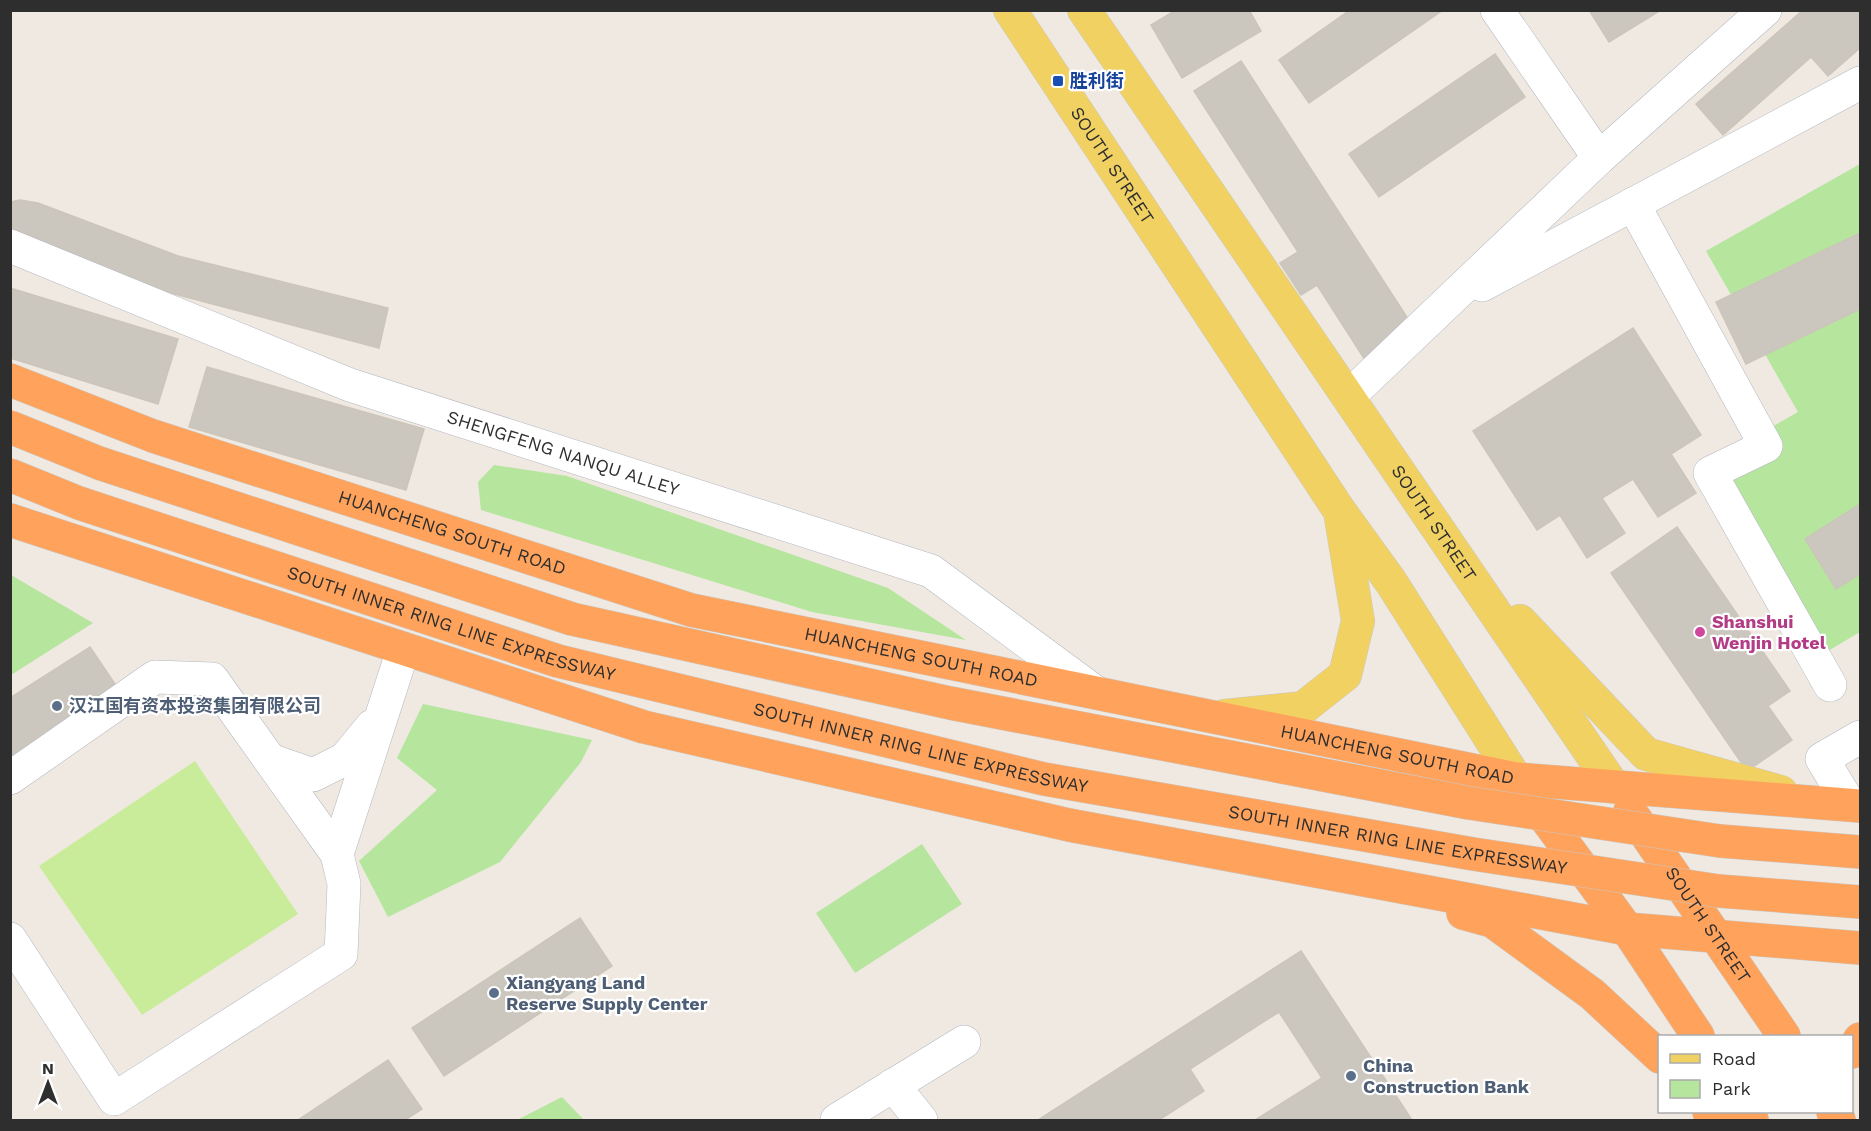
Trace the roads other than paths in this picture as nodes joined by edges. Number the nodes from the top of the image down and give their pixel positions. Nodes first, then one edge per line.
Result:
1 (1010, 10) edge
2 (1084, 10) edge
3 (1497, 10) edge
4 (1765, 10) edge
5 (1860, 83) edge
6 (1599, 158) junction
7 (1633, 204) junction
8 (10, 246) edge
9 (1446, 304) junction
10 (10, 380) edge
11 (1348, 398) junction
12 (10, 427) edge
13 (10, 475) edge
14 (1339, 510) junction
15 (10, 520) edge
16 (1449, 544) junction
17 (403, 650) junction
18 (1830, 685) dead end
19 (1095, 692) junction
20 (382, 713) junction
21 (1214, 717) junction
22 (1860, 737) edge
23 (270, 760) junction
24 (10, 778) edge
25 (1516, 779) junction
26 (1614, 787) junction
27 (1844, 805) edge
28 (1860, 852) edge
29 (337, 854) junction
30 (1281, 864) junction
31 (1860, 902) edge
32 (1627, 929) junction
33 (1716, 936) junction
34 (10, 939) edge
35 (1860, 948) edge
36 (1697, 1035) edge
37 (1783, 1035) edge
38 (964, 1042) dead end
39 (1658, 1056) edge
40 (893, 1084) junction
41 (837, 1120) edge
42 (921, 1120) edge

1 - 14 main road, SOUTH STREET
2 - 11 main road, SOUTH STREET
3 - 6 street
4 - 6 street
5 - 7 street
6 - 9 street
7 - 9 street
7 - 18 street
8 - 19 street, SHENGFENG NANQU ALLEY
9 - 11 street
10 - 19 highway, HUANCHENG SOUTH ROAD
11 - 16 main road, SOUTH STREET
12 - 28 highway, bridge
13 - 31 highway, SOUTH INNER RING LINE EXPRESSWAY, bridge
14 - 21 main road
14 - 25 main road, SOUTH STREET
15 - 17 highway
16 - 26 main road, SOUTH STREET
16 - 27 main road
17 - 20 street
17 - 30 highway
19 - 21 highway, HUANCHENG SOUTH ROAD
20 - 23 street
20 - 29 street
21 - 25 highway, HUANCHENG SOUTH ROAD
22 - 27 street
23 - 24 street
23 - 29 street
25 - 26 highway, HUANCHENG SOUTH ROAD
25 - 32 highway, SOUTH STREET
26 - 27 highway, HUANCHENG SOUTH ROAD
26 - 33 highway, SOUTH STREET
29 - 34 street
30 - 32 highway
30 - 39 highway
32 - 33 highway
32 - 36 highway, SOUTH STREET
33 - 35 highway
33 - 37 highway, SOUTH STREET
38 - 40 street
40 - 41 street
40 - 42 street

